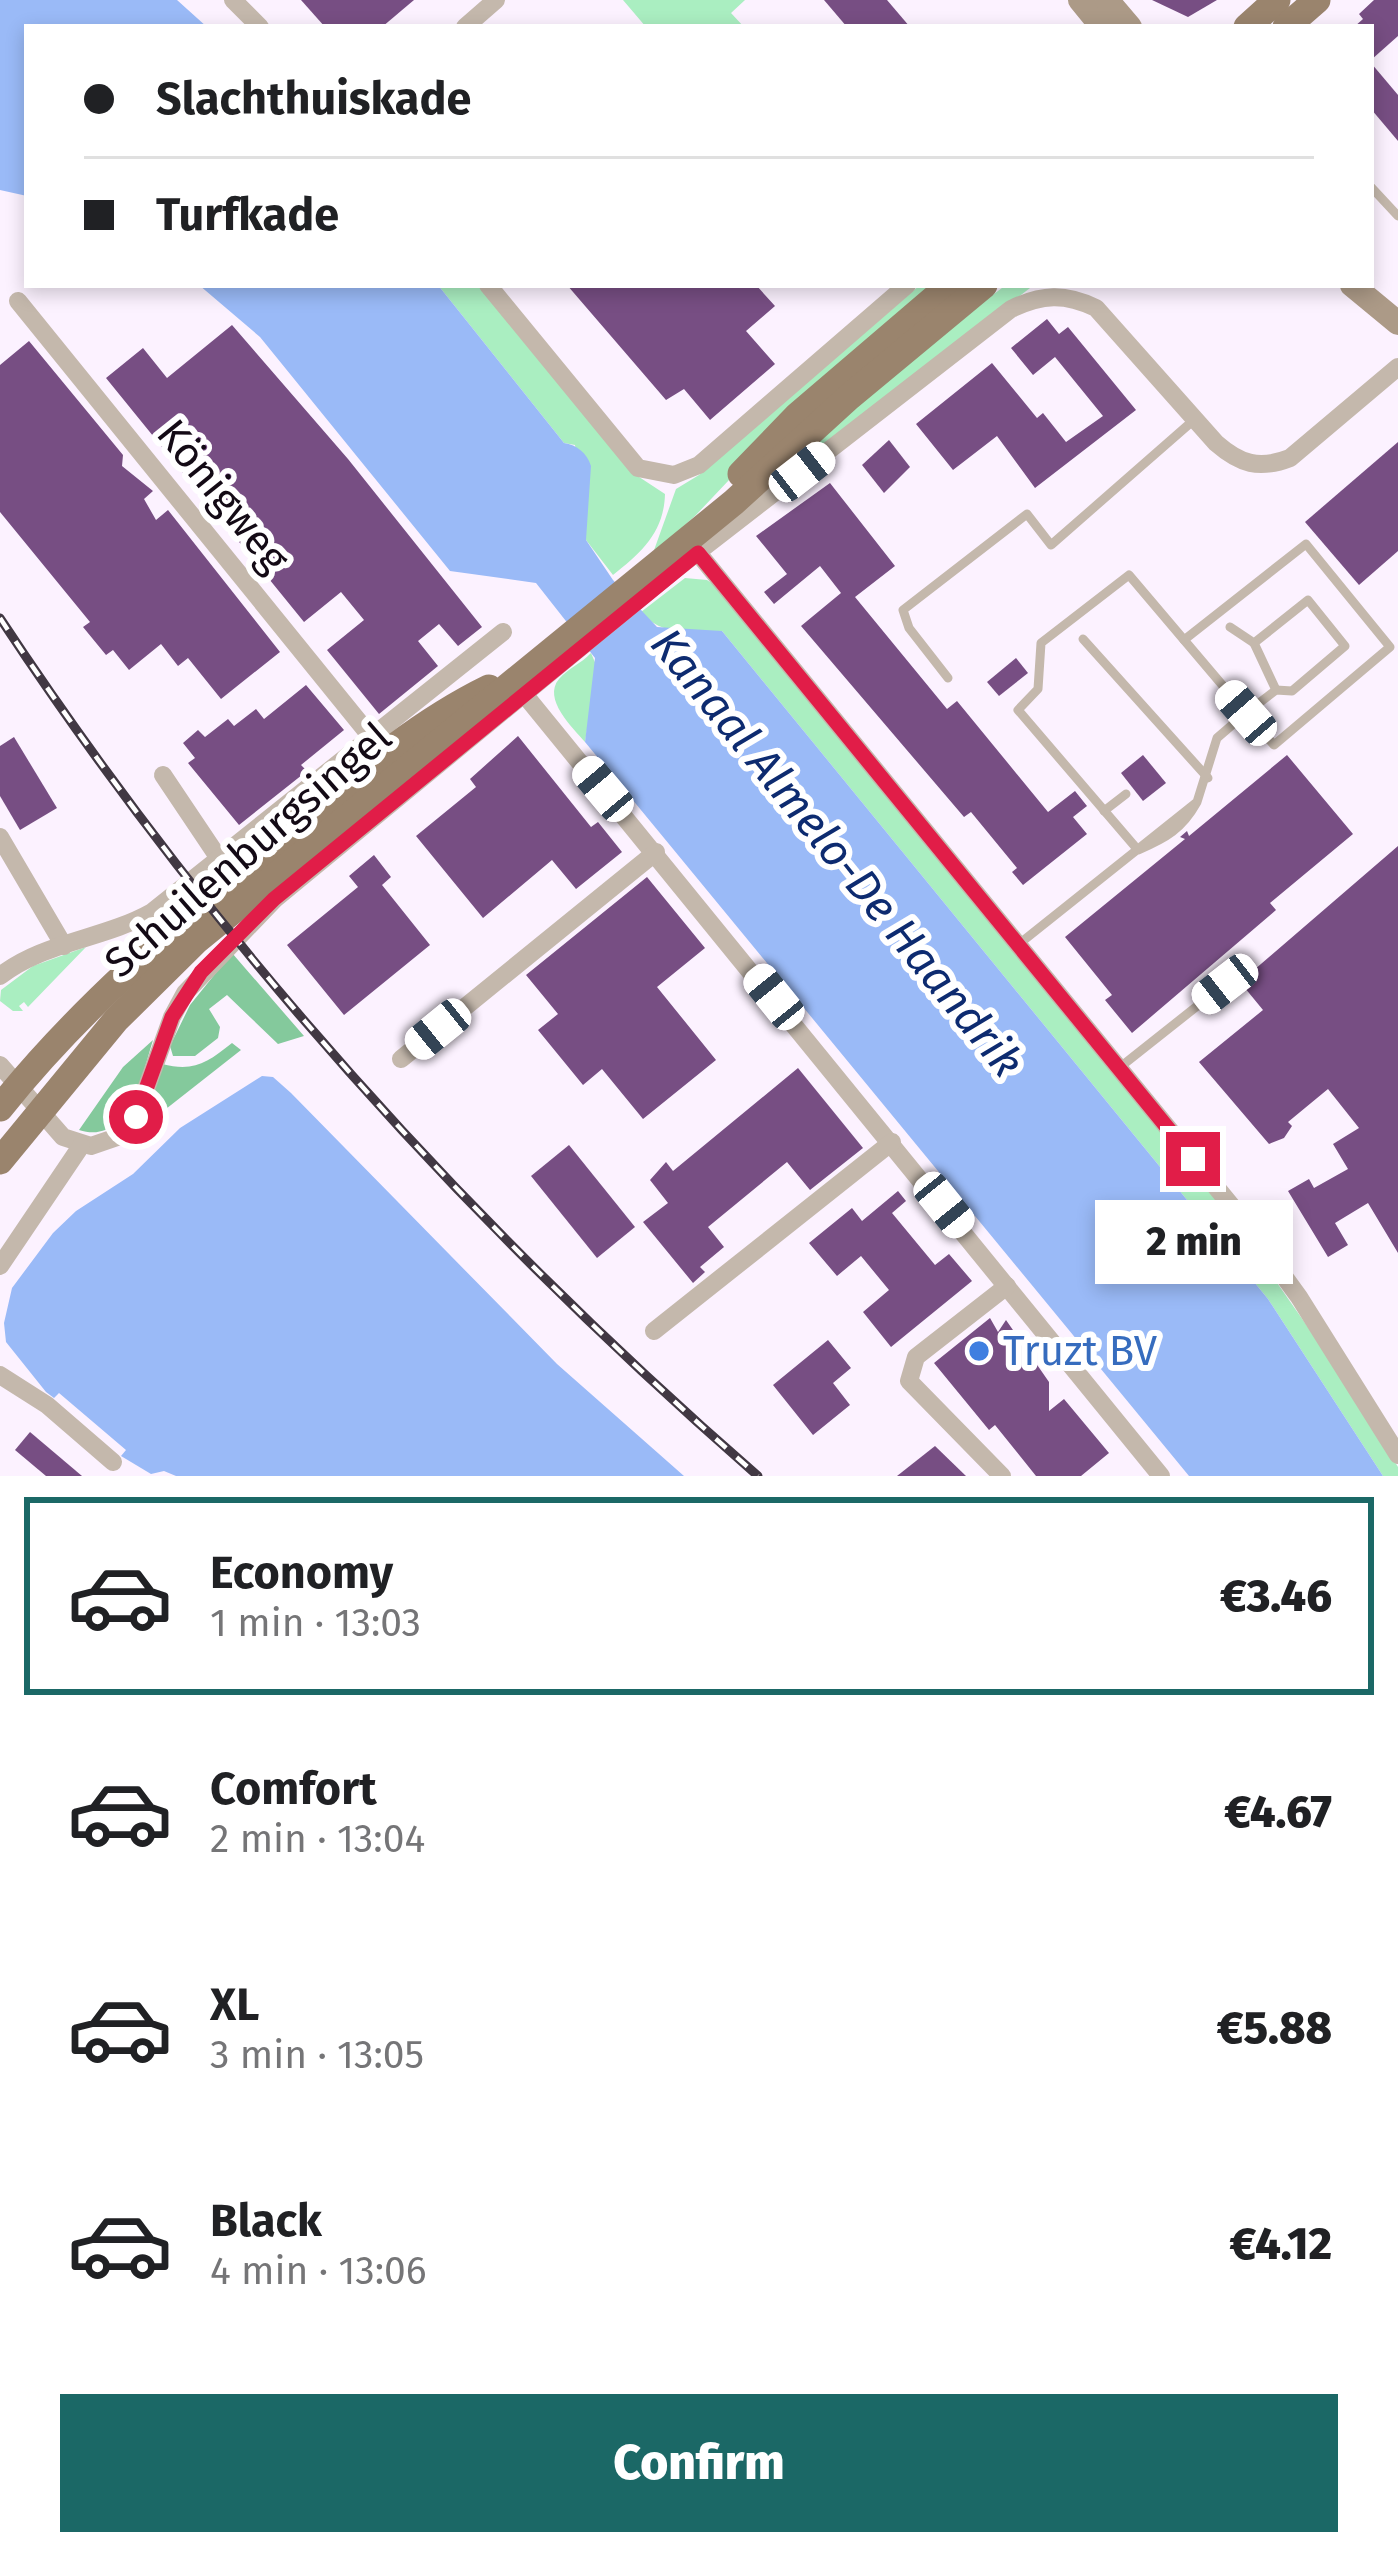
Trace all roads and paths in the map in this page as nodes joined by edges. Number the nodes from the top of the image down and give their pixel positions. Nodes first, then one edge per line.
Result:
1 (233, 0) edge
2 (496, 0) edge
3 (1079, 0) edge
4 (1106, 0) edge
5 (1277, 0) edge
6 (1317, 0) edge
7 (257, 24) edge
8 (468, 24) edge
9 (1099, 24) edge
10 (1127, 24) edge
11 (1249, 24) edge
12 (1289, 24) edge
13 (1374, 190) edge
14 (1398, 216) edge
15 (490, 288) edge
16 (904, 288) edge
17 (947, 288) edge
18 (980, 288) edge
19 (1358, 292) edge
20 (17, 301) dead end
21 (1398, 323) edge
22 (1398, 367) edge
23 (1196, 419) junction
24 (691, 547) junction
25 (1230, 627) dead end
26 (503, 632) dead end
27 (1083, 639) dead end
28 (1184, 640) junction
29 (1253, 643) junction
30 (948, 678) dead end
31 (522, 684) junction
32 (1276, 689) junction
33 (1246, 713) junction
34 (372, 738) junction
35 (163, 775) dead end
36 (1208, 778) junction
37 (1126, 794) dead end
38 (1104, 811) junction
39 (0, 837) edge
40 (1138, 850) junction
41 (656, 852) junction
42 (220, 860) junction
43 (1019, 944) junction
44 (64, 946) junction
45 (0, 976) edge
46 (1225, 984) dead end
47 (401, 1059) dead end
48 (1119, 1068) junction
49 (6, 1086) edge
50 (37, 1111) junction
51 (892, 1142) junction
52 (81, 1146) junction
53 (0, 1161) edge
54 (0, 1265) edge
55 (1007, 1286) junction
56 (654, 1331) dead end
57 (0, 1375) edge
58 (1398, 1455) edge
59 (113, 1462) dead end
60 (1002, 1476) edge
61 (1161, 1476) edge

1 - 7 street
2 - 8 street
3 - 9 main road
4 - 10 main road
5 - 11 main road
6 - 12 main road
13 - 14 lane
15 - 16 street
17 - 24 main road, Schuilenburgsingel
18 - 24 main road, Schuilenburgsingel
19 - 21 main road
20 - 34 street, Königweg
22 - 23 street
23 - 24 street
23 - 30 lane
24 - 31 main road, Schuilenburgsingel
24 - 43 street
25 - 29 lane
26 - 34 street
27 - 36 lane
28 - 33 lane
28 - 33 lane
28 - 38 lane
29 - 32 lane
29 - 32 lane
31 - 41 street
31 - 49 main road, Schuilenburgsingel
31 - 50 main road, Schuilenburgsingel
31 - 52 street
32 - 33 lane
33 - 36 lane
34 - 42 street
35 - 42 street
36 - 40 lane
37 - 38 lane
38 - 40 lane
39 - 44 street
40 - 43 lane
41 - 47 street
41 - 51 street
42 - 44 street
43 - 48 street
44 - 45 street
46 - 48 lane
48 - 58 street
49 - 50 street
50 - 52 street
50 - 53 main road, Schuilenburgsingel
51 - 55 street
51 - 56 street
52 - 54 street
55 - 60 street
55 - 61 street
57 - 59 street

